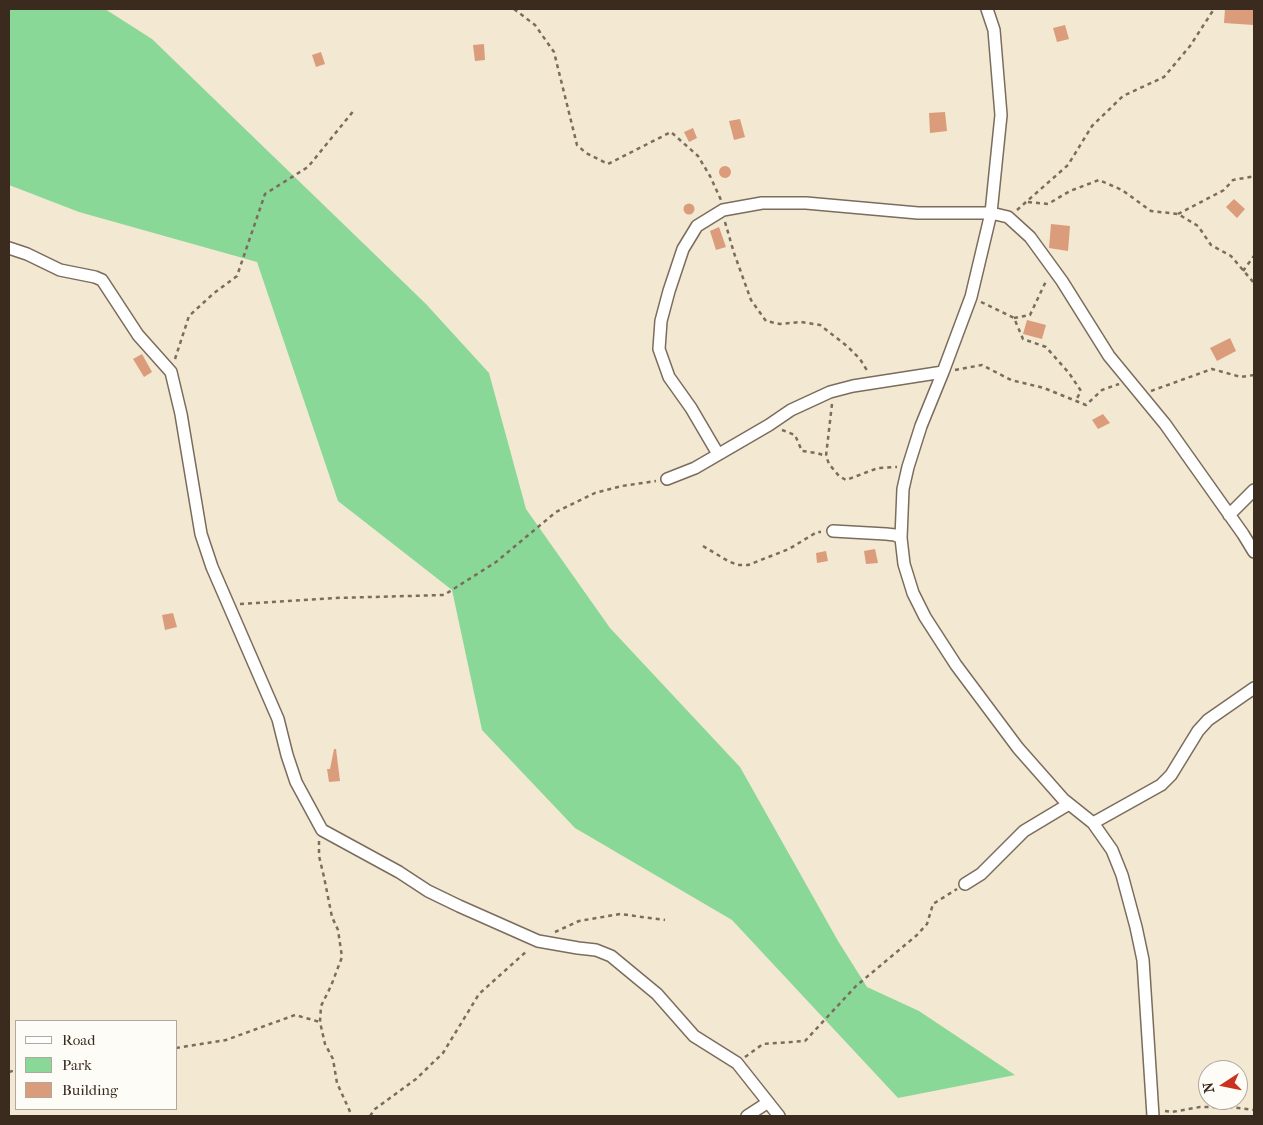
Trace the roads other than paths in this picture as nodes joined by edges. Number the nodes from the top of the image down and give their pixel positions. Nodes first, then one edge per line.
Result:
1 (987, 9) edge
2 (991, 213) junction
3 (9, 248) edge
4 (943, 372) junction
5 (718, 454) junction
6 (668, 479) road end
7 (1254, 490) edge
8 (1229, 515) junction
9 (832, 531) road end
10 (901, 538) junction
11 (1254, 552) edge
12 (1254, 688) edge
13 (1069, 804) junction
14 (1093, 823) junction
15 (965, 884) road end
16 (767, 1103) junction
17 (1153, 1113) edge
18 (747, 1116) edge
19 (779, 1116) edge

1 - 2 street
2 - 4 street
2 - 5 street
2 - 8 street
3 - 16 street
4 - 5 street
4 - 10 street
5 - 6 street
7 - 8 street
8 - 11 street
9 - 10 street
10 - 13 street
12 - 14 street
13 - 14 street
13 - 15 street
14 - 17 street
16 - 18 street
16 - 19 street

